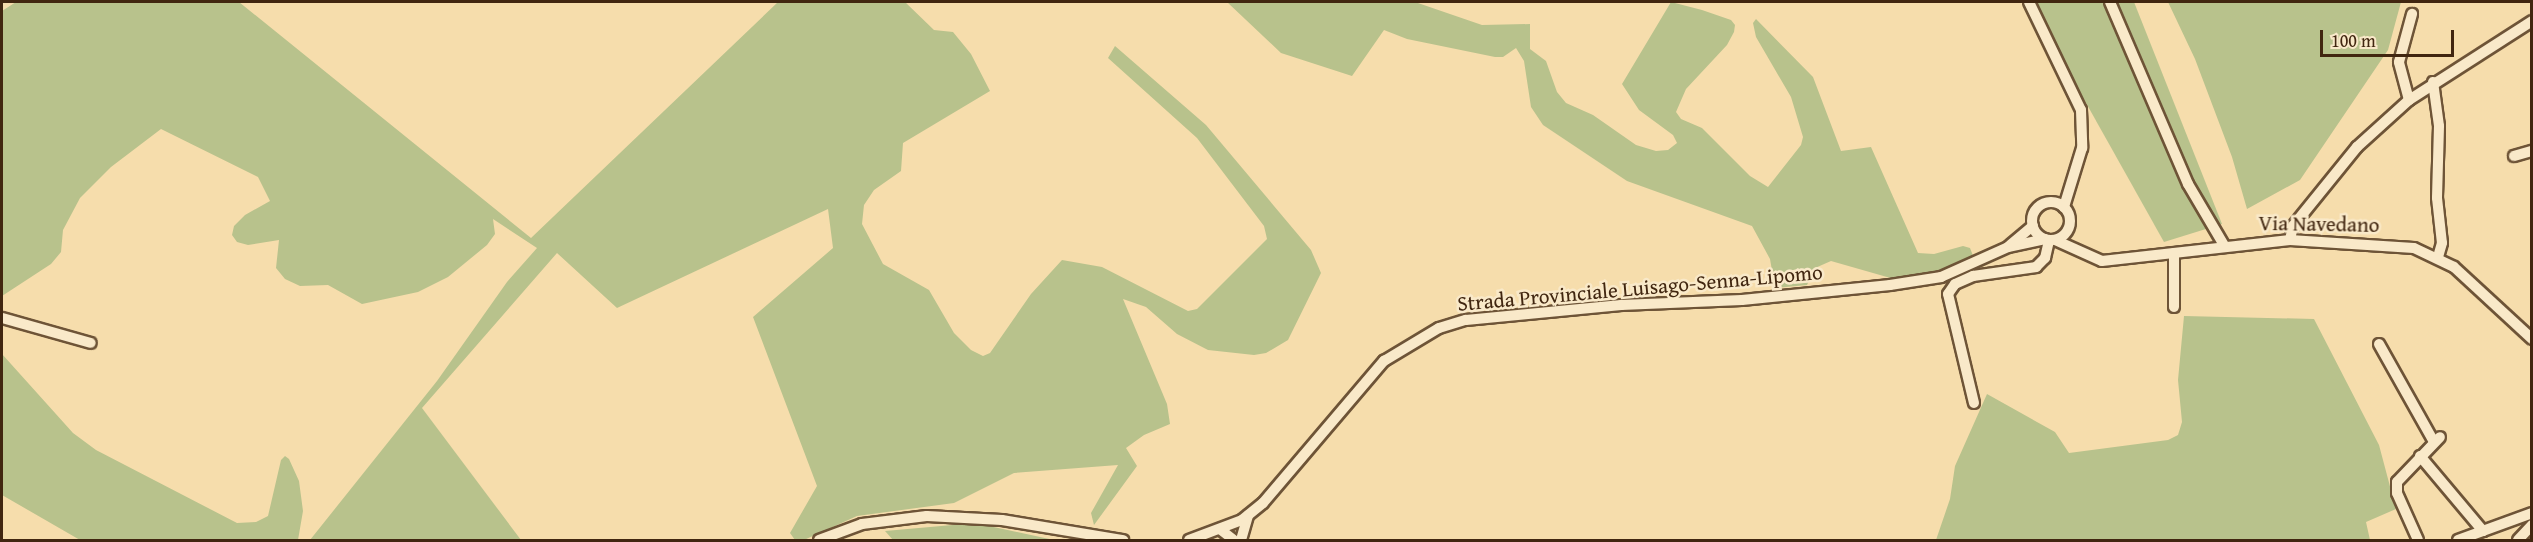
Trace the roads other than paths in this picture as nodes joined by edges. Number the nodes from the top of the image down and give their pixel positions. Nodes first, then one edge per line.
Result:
1 (2029, 2) edge
2 (2110, 2) edge
3 (2412, 14) dead end
4 (2532, 21) edge
5 (2433, 82) junction
6 (2409, 100) junction
7 (2532, 151) edge
8 (2514, 156) dead end
9 (2070, 180) junction
10 (2050, 202) junction
11 (2064, 207) junction
12 (2032, 226) junction
13 (2069, 227) junction
14 (2050, 239) junction
15 (2290, 240) junction
16 (2224, 245) junction
17 (2008, 247) junction
18 (2077, 248) junction
19 (2174, 253) junction
20 (2438, 257) junction
21 (2174, 307) dead end
22 (2, 318) edge
23 (2532, 339) edge
24 (91, 343) dead end
25 (2379, 344) dead end
26 (1974, 404) dead end
27 (2420, 456) junction
28 (2532, 513) edge
29 (1248, 515) junction
30 (2532, 525) edge
31 (2483, 531) junction
32 (1221, 535) edge
33 (819, 540) edge
34 (1123, 540) edge
35 (1189, 540) edge
36 (1234, 540) edge
37 (1241, 540) edge
38 (2418, 540) edge
39 (2458, 540) edge
40 (2518, 540) edge

1 - 9 street
2 - 16 street
3 - 6 street
4 - 5 street
5 - 6 street
5 - 20 street
6 - 15 street
7 - 8 street
9 - 10 street
9 - 11 street
10 - 11 street
10 - 12 street
11 - 13 street
12 - 14 street
12 - 17 street, Strada Provinciale Luisago-Senna-Lipomo
13 - 14 street
13 - 18 street
14 - 17 street, Strada Provinciale Luisago-Senna-Lipomo
14 - 18 street, Via Navedano
14 - 26 street
15 - 16 street, Via Navedano
15 - 20 street, Via Navedano
16 - 19 street, Via Navedano
17 - 29 street, Strada Provinciale Luisago-Senna-Lipomo
18 - 19 street, Via Navedano
19 - 21 street
20 - 23 street, Via Navedano
22 - 24 street
25 - 27 street
27 - 31 street
27 - 38 street
28 - 31 street
29 - 32 street, Strada Provinciale Luisago-Senna-Lipomo
29 - 37 street
30 - 40 street
31 - 39 street
32 - 35 street, Strada Provinciale Luisago-Senna-Lipomo
32 - 36 street
33 - 34 street

